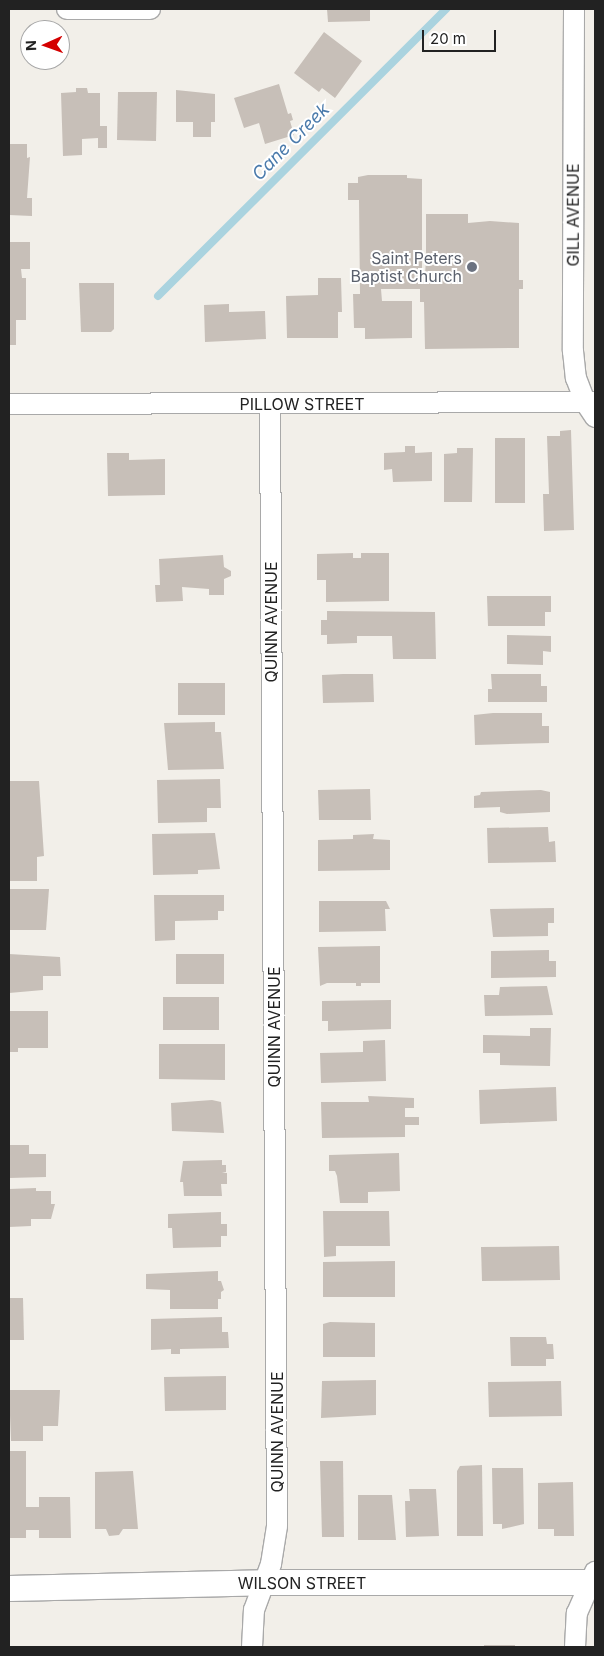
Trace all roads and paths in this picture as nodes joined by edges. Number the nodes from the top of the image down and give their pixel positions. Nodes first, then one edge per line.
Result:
1 (67, 9) edge
2 (150, 9) edge
3 (574, 9) edge
4 (9, 404) edge
5 (270, 404) junction
6 (592, 407) edge
7 (593, 1579) edge
8 (264, 1582) junction
9 (9, 1588) edge
10 (252, 1647) edge
11 (575, 1647) edge

1 - 2 street
3 - 6 street, GILL AVENUE
4 - 5 street, PILLOW STREET
5 - 6 street, PILLOW STREET
5 - 8 street, QUINN AVENUE
7 - 8 street, WILSON STREET
7 - 11 street
8 - 9 street, WILSON STREET
8 - 10 street, QUINN AVENUE

